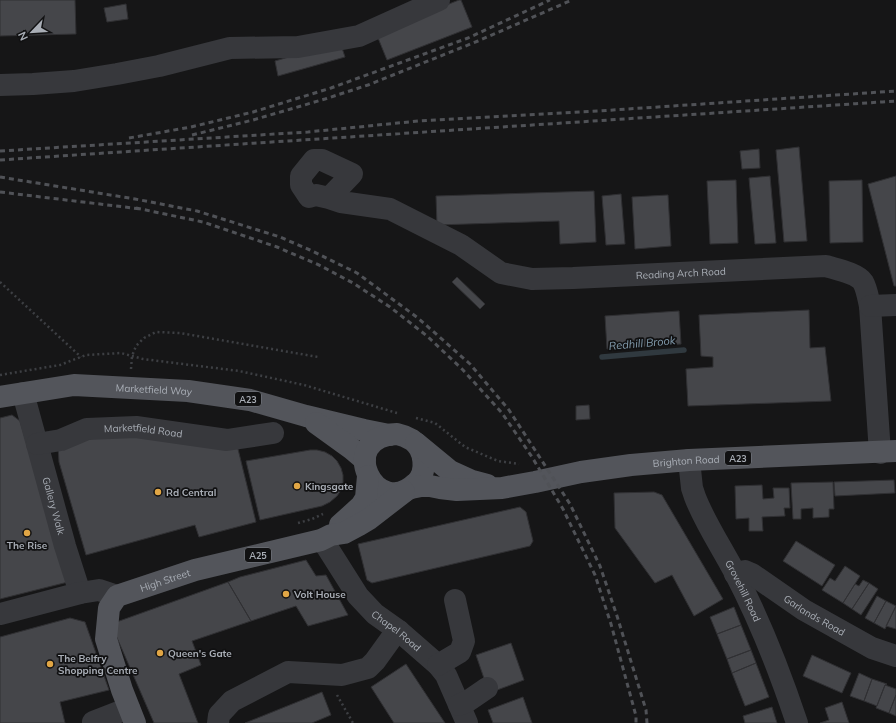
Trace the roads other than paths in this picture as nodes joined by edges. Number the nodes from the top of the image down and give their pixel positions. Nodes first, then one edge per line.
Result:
1 (439, 0) edge
2 (0, 85) edge
3 (335, 200) dead end
4 (896, 305) edge
5 (870, 306) junction
6 (23, 393) junction
7 (0, 397) edge
8 (306, 416) junction
9 (273, 433) dead end
10 (389, 435) junction
11 (412, 440) junction
12 (37, 444) junction
13 (888, 452) edge
14 (688, 460) junction
15 (366, 468) junction
16 (502, 488) junction
17 (407, 490) junction
18 (326, 538) junction
19 (735, 574) junction
20 (80, 593) junction
21 (116, 596) junction
22 (455, 600) dead end
23 (0, 614) edge
24 (399, 631) junction
25 (896, 656) edge
26 (438, 665) junction
27 (487, 688) dead end
28 (463, 714) edge
29 (132, 716) edge
30 (94, 722) dead end
31 (218, 723) edge
32 (797, 723) edge

1 - 2 street
3 - 5 street, Reading Arch Road
4 - 5 street
5 - 13 street, Reading Arch Road
6 - 7 main road, Marketfield Way / A23
6 - 8 main road, Marketfield Way / A23
6 - 12 street
8 - 10 main road, Marketfield Way / A23
8 - 15 main road, Marketfield Way / A23
9 - 12 street, Marketfield Road
10 - 11 main road
10 - 15 main road
11 - 16 main road, Brighton Road / A23
11 - 17 main road
12 - 20 street, Gallery Walk
13 - 14 main road, Brighton Road / A23
14 - 16 main road, Brighton Road / A23
14 - 19 street, Grovehill Road
15 - 17 main road
15 - 18 main road
16 - 17 main road, Brighton Road / A23
17 - 18 main road, High Street
18 - 21 main road, High Street / A25
18 - 24 street, Chapel Road
19 - 25 street, Garlands Road
19 - 32 street, Grovehill Road
20 - 21 street
20 - 23 street
21 - 29 main road
22 - 26 street
24 - 26 street, Chapel Road
24 - 31 street
26 - 28 street, Chapel Road
27 - 28 street
29 - 30 street

